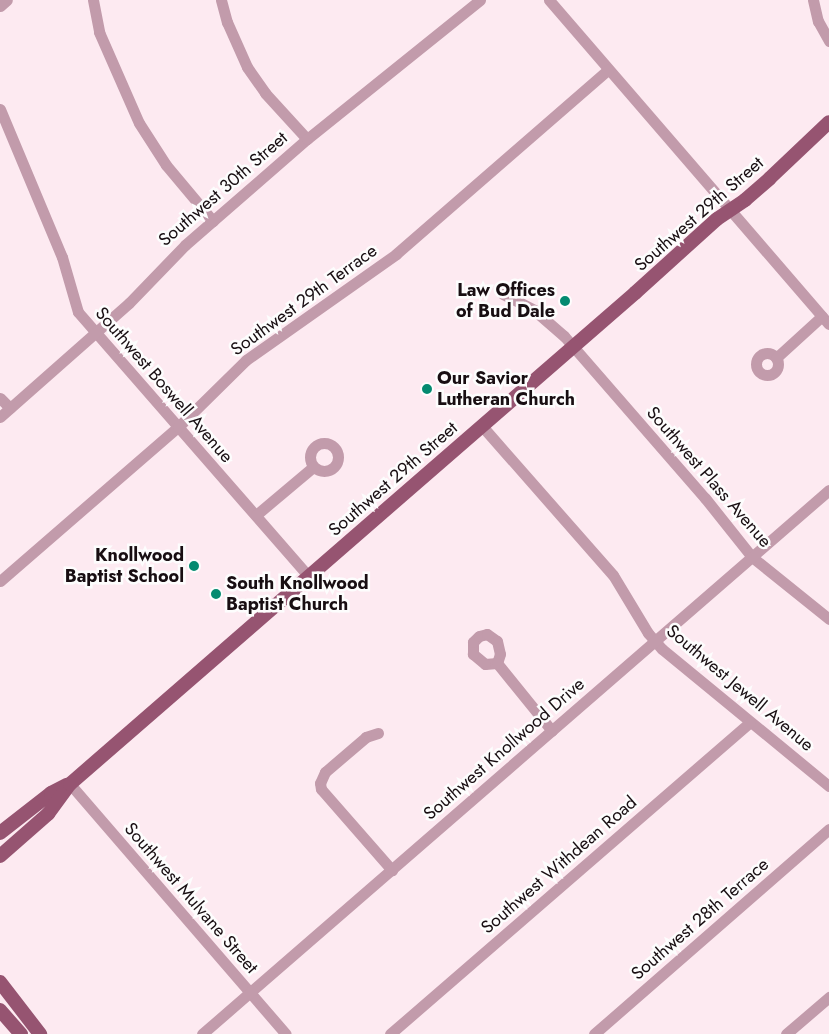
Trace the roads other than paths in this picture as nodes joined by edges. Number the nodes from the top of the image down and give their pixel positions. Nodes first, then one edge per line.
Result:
1 (7, 0) edge
2 (93, 0) edge
3 (221, 0) edge
4 (480, 0) edge
5 (549, 0) edge
6 (813, 0) edge
7 (0, 6) edge
8 (829, 41) edge
9 (608, 70) junction
10 (0, 109) edge
11 (829, 122) edge
12 (307, 139) junction
13 (731, 210) junction
14 (213, 221) junction
15 (504, 294) dead end
16 (826, 320) edge
17 (95, 333) junction
18 (574, 347) junction
19 (776, 358) dead end
20 (0, 398) edge
21 (10, 408) junction
22 (0, 417) edge
23 (482, 426) junction
24 (178, 427) junction
25 (313, 467) dead end
26 (829, 490) edge
27 (256, 515) junction
28 (752, 557) junction
29 (309, 577) junction
30 (0, 581) edge
31 (829, 619) edge
32 (655, 642) junction
33 (497, 662) dead end
34 (750, 722) junction
35 (552, 731) junction
36 (378, 733) dead end
37 (70, 784) junction
38 (829, 786) edge
39 (829, 829) edge
40 (0, 833) edge
41 (0, 856) edge
42 (392, 870) junction
43 (0, 982) edge
44 (250, 993) junction
45 (829, 997) edge
46 (0, 1010) edge
47 (21, 1034) edge
48 (40, 1034) edge
49 (202, 1034) edge
50 (286, 1034) edge
51 (390, 1034) edge
52 (594, 1034) edge
53 (786, 1034) edge

1 - 7 street
2 - 14 street
3 - 12 street
4 - 12 street, Southwest 30th Street
5 - 9 street
6 - 8 street
9 - 13 street
9 - 24 street, Southwest 29th Terrace
10 - 17 street, Southwest Boswell Avenue
11 - 13 main road, Southwest 29th Street
12 - 14 street, Southwest 30th Street
13 - 16 street
13 - 18 main road, Southwest 29th Street
14 - 17 street, Southwest 30th Street
15 - 18 street, Southwest Plass Avenue
16 - 19 street
17 - 21 street, Southwest 30th Street
17 - 24 street, Southwest Boswell Avenue
18 - 23 main road, Southwest 29th Street
18 - 28 street, Southwest Plass Avenue
20 - 21 street
21 - 22 street, Southwest 30th Street
23 - 29 main road, Southwest 29th Street
23 - 32 street, Southwest Jewell Avenue
24 - 27 street, Southwest Boswell Avenue
24 - 30 street, Southwest 29th Terrace
25 - 27 street
26 - 28 street, Southwest Knollwood Drive
27 - 29 street, Southwest Boswell Avenue
28 - 31 street, Southwest Plass Avenue
28 - 32 street, Southwest Knollwood Drive
29 - 37 main road, Southwest 29th Street
32 - 34 street, Southwest Jewell Avenue
32 - 35 street, Southwest Knollwood Drive
33 - 35 street
34 - 38 street, Southwest Jewell Avenue
34 - 51 street, Southwest Withdean Road
35 - 42 street, Southwest Knollwood Drive
36 - 42 street
37 - 40 main road, Southwest 29th Street
37 - 41 main road, Southwest 29th Street
37 - 44 street, Southwest Mulvane Street
39 - 52 street, Southwest 28th Terrace
42 - 44 street, Southwest Knollwood Drive
43 - 48 main road
44 - 49 street, Southwest Knollwood Drive
44 - 50 street, Southwest Mulvane Street
45 - 53 street
46 - 47 main road

